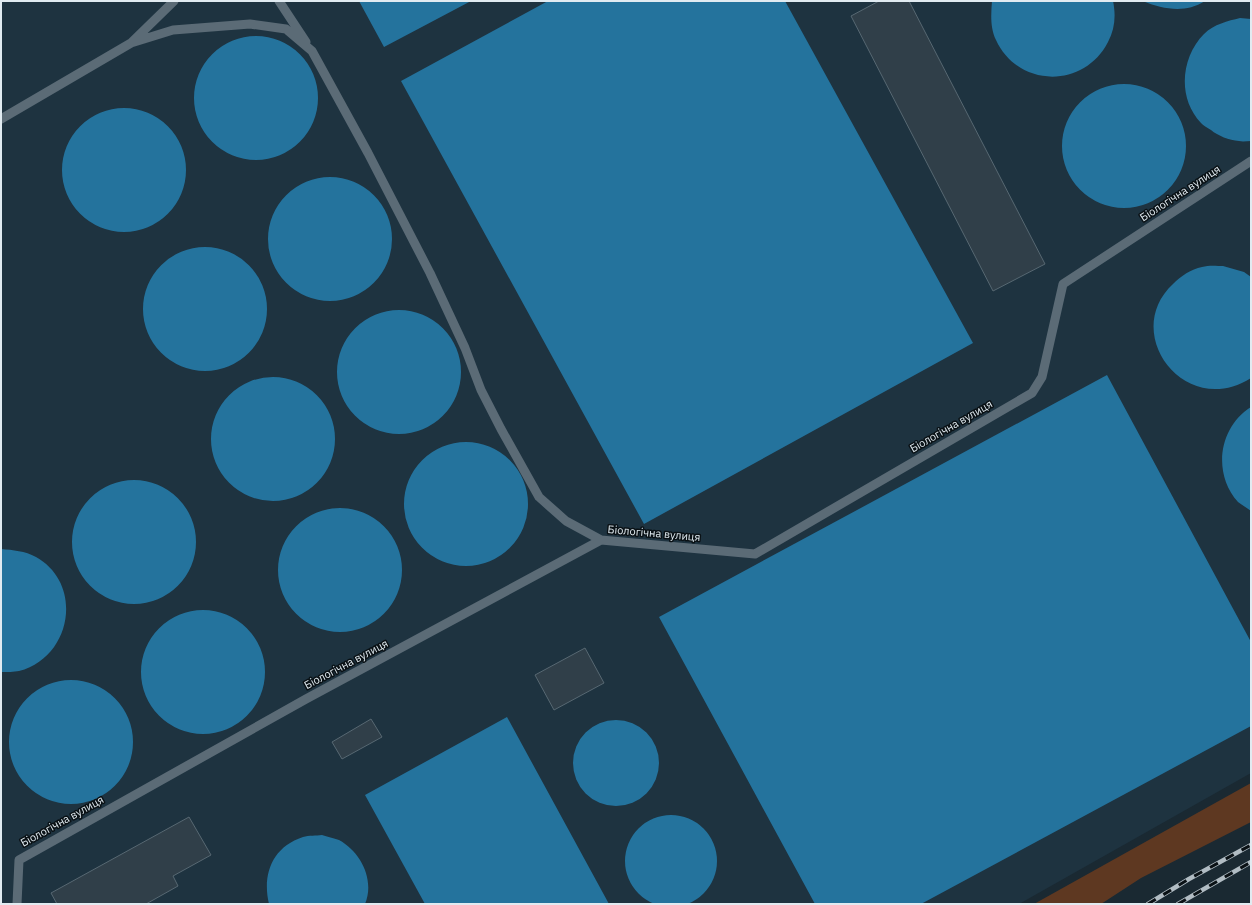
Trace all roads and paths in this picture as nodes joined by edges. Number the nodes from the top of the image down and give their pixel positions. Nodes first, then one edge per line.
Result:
1 (174, 1) edge
2 (279, 1) edge
3 (131, 43) junction
4 (312, 51) junction
5 (1, 119) edge
6 (1251, 161) edge
7 (601, 540) junction
8 (17, 904) edge

1 - 3 lane
2 - 4 lane
3 - 4 lane
3 - 5 lane
4 - 7 lane
6 - 7 lane, Біологічна вулиця
7 - 8 lane, Біологічна вулиця

